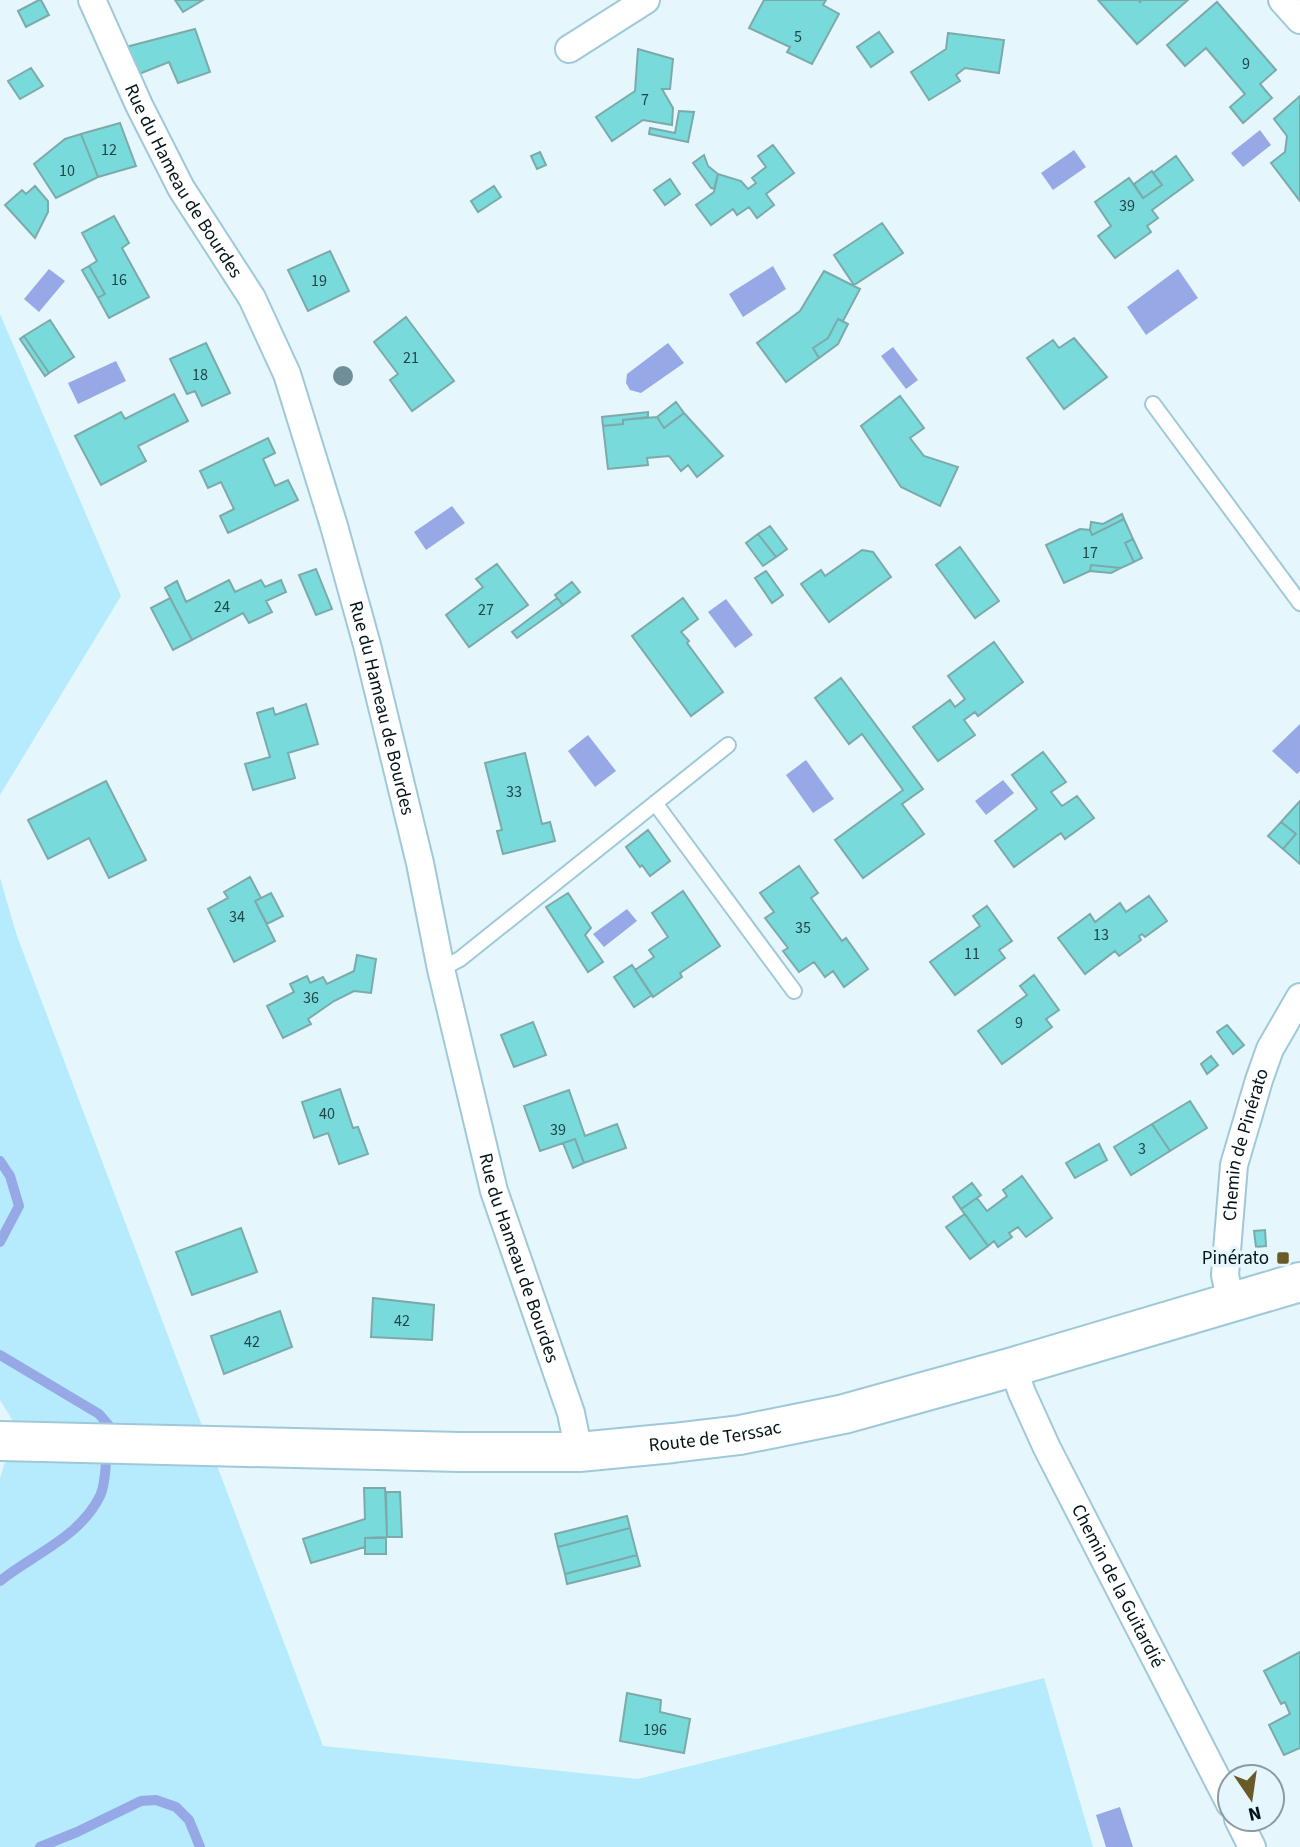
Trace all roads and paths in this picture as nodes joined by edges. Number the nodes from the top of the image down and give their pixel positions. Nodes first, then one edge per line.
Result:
1 (92, 0) edge
2 (646, 0) edge
3 (1282, 0) edge
4 (1300, 20) edge
5 (569, 49) dead end
6 (1153, 404) dead end
7 (1300, 603) edge
8 (728, 745) dead end
9 (655, 803) junction
10 (441, 969) junction
11 (794, 991) dead end
12 (1300, 997) edge
13 (1300, 1282) edge
14 (1231, 1303) junction
15 (1013, 1367) junction
16 (10, 1441) edge
17 (579, 1452) junction
18 (1216, 1777) edge

1 - 10 street, Rue du Hameau de Bourdes
2 - 5 street
3 - 4 street
6 - 7 lane
8 - 9 lane
9 - 10 lane
9 - 11 lane
10 - 17 street, Rue du Hameau de Bourdes
12 - 14 street, Chemin de Pinérato
13 - 14 street, Route de Terssac
14 - 15 street, Route de Terssac
15 - 17 street, Route de Terssac
15 - 18 street, Chemin de la Guitardié
16 - 17 street, Route de Terssac

